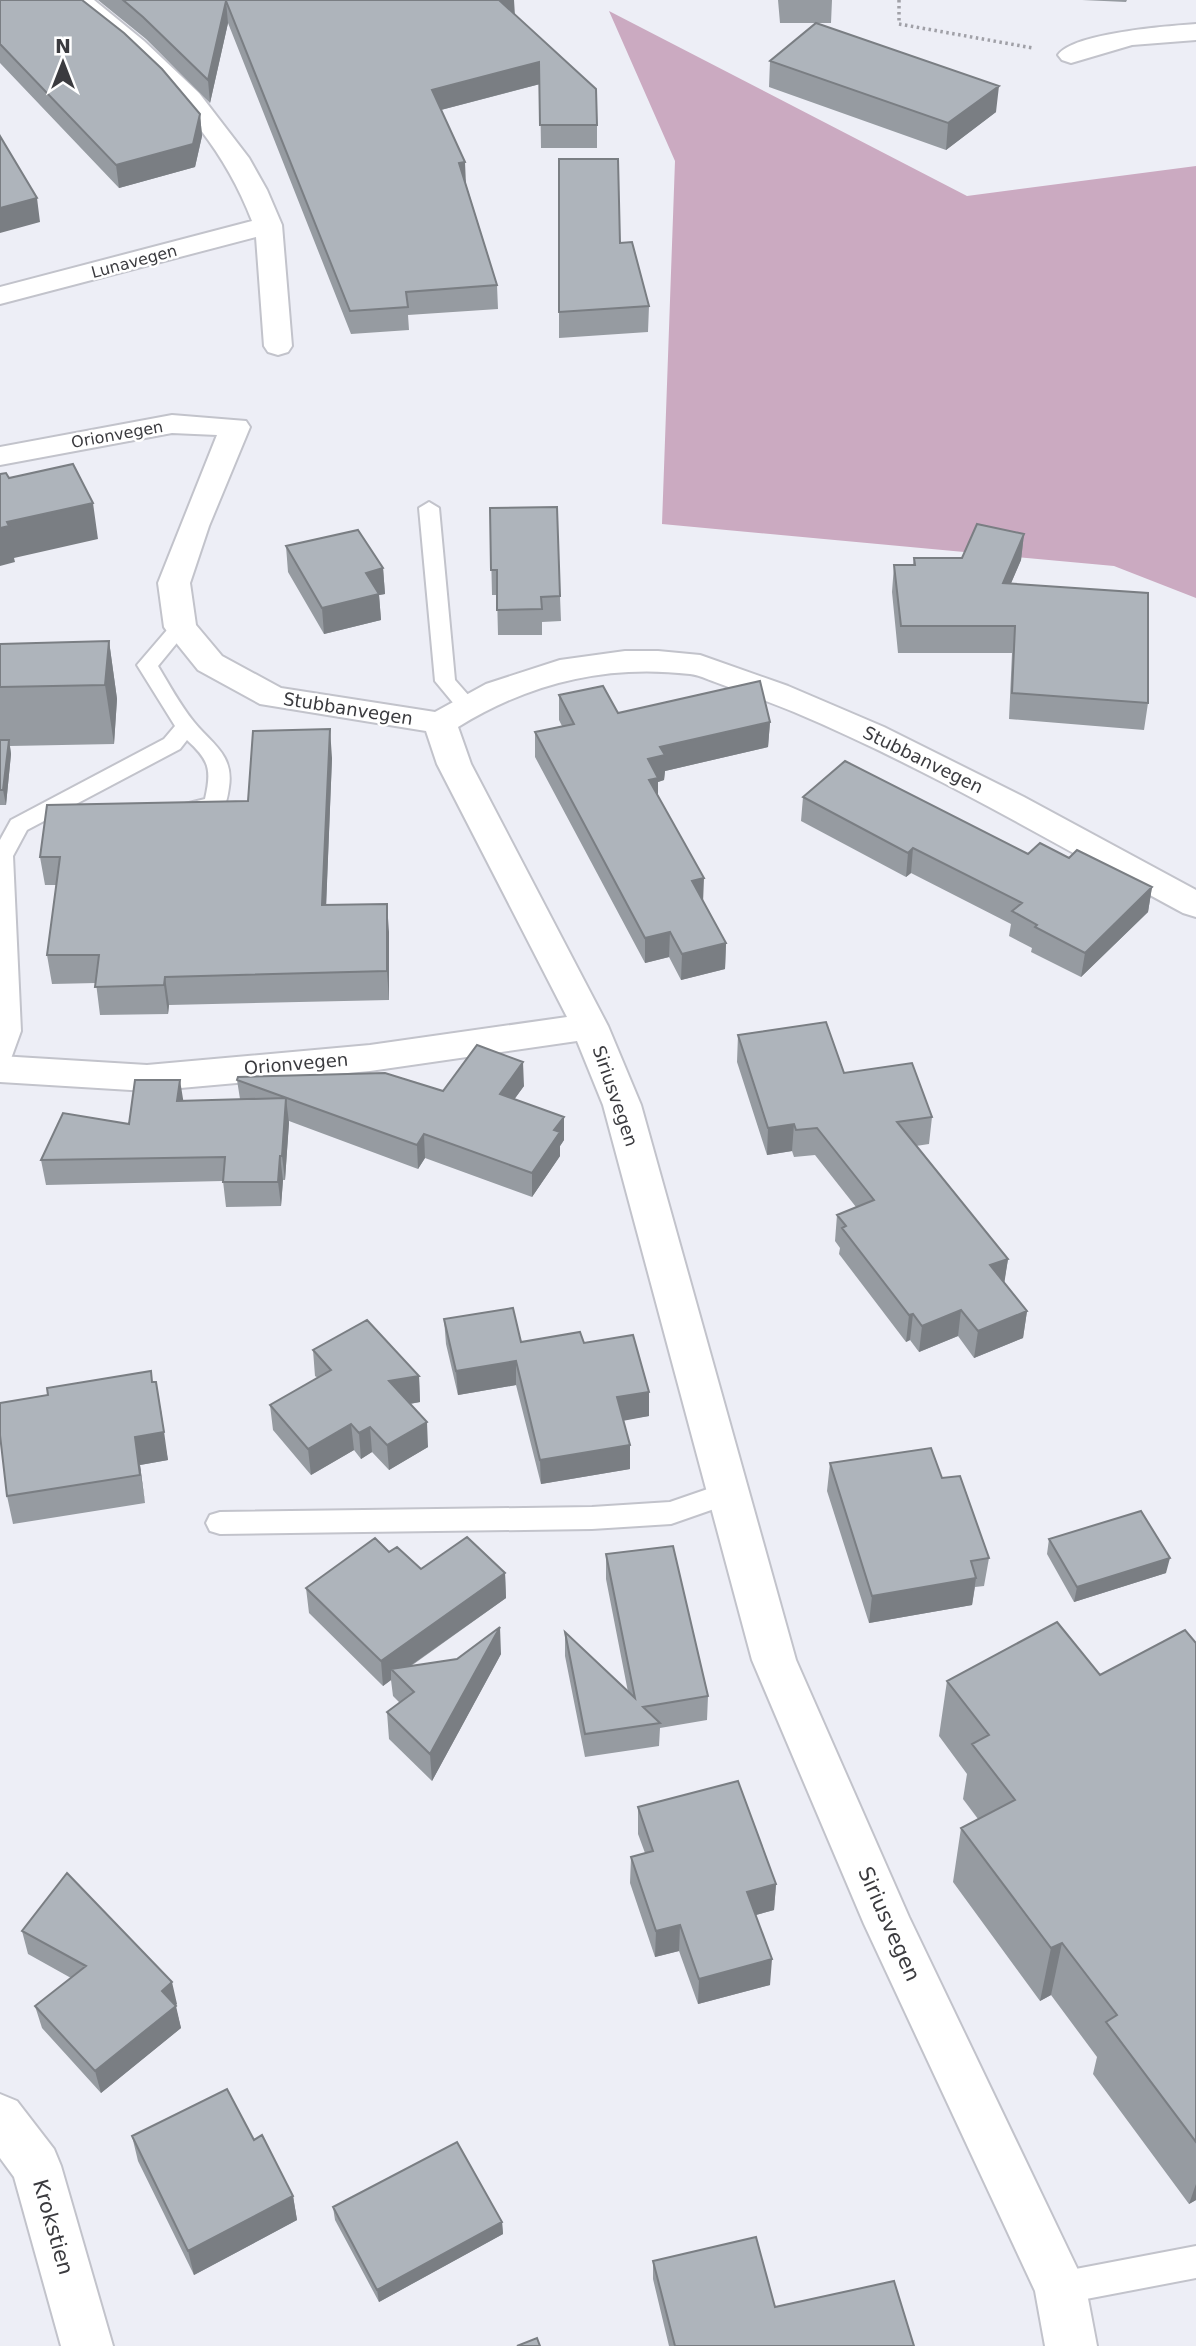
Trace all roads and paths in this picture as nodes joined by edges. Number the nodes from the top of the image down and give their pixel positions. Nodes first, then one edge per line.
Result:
1 (79, 0) edge
2 (899, 0) edge
3 (1196, 32) edge
4 (1071, 55) joint
5 (268, 225) junction
6 (0, 296) edge
7 (278, 346) dead end
8 (0, 456) edge
9 (429, 508) dead end
10 (180, 627) junction
11 (453, 714) junction
12 (186, 727) junction
13 (158, 812) edge
14 (92, 813) edge
15 (40, 814) junction
16 (1196, 905) edge
17 (590, 1026) junction
18 (0, 1061) edge
19 (0, 1069) edge
20 (728, 1493) junction
21 (220, 1523) dead end
22 (0, 2117) edge
23 (1196, 2262) edge
24 (1060, 2288) junction
25 (87, 2346) edge
26 (1070, 2346) edge

1 - 5 street
2 - 4 path
3 - 4 street
5 - 6 street, Lunavegen
5 - 7 street
8 - 10 street, Orionvegen
9 - 11 lane
10 - 11 street, Stubbanvegen
10 - 12 lane
11 - 16 street, Stubbanvegen
11 - 17 street, Siriusvegen
12 - 13 lane
12 - 15 lane
14 - 15 lane
15 - 18 lane
17 - 19 street, Orionvegen
17 - 20 street, Siriusvegen
20 - 21 lane
20 - 24 street, Siriusvegen
22 - 25 street, Krokstien
23 - 24 lane
24 - 26 street, Siriusvegen

